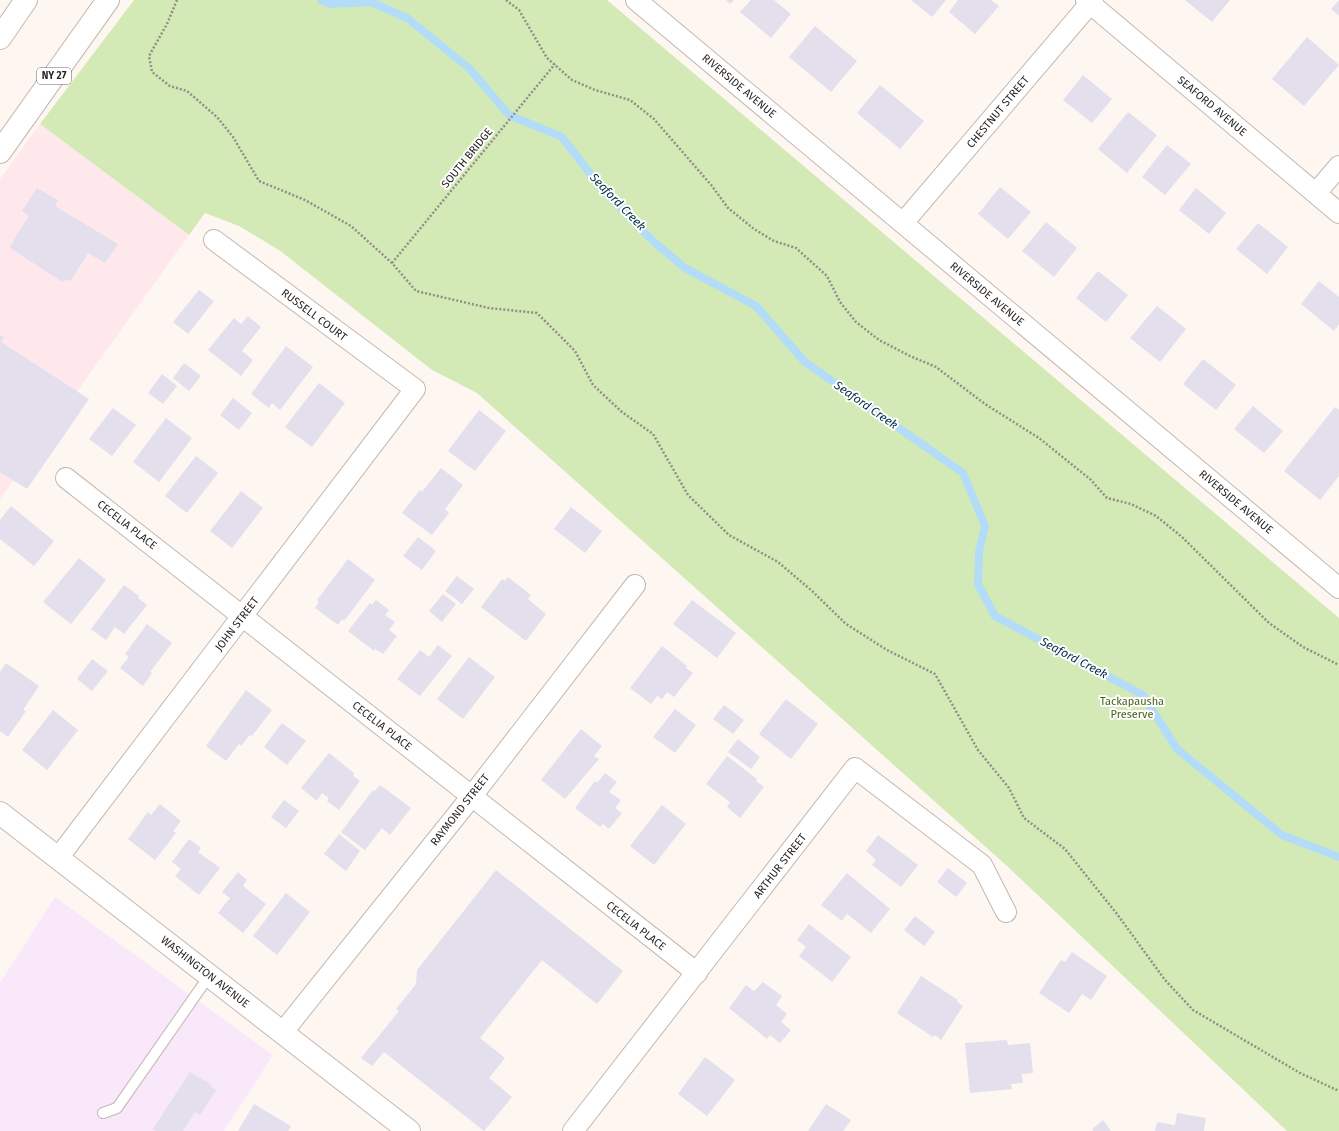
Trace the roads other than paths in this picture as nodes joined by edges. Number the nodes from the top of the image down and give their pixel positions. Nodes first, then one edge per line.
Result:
1 (26, 0) edge
2 (108, 0) edge
3 (636, 0) edge
4 (1090, 1) edge
5 (0, 38) edge
6 (0, 152) edge
7 (1339, 166) edge
8 (1316, 193) junction
9 (1339, 213) edge
10 (903, 223) junction
11 (214, 240) dead end
12 (415, 389) joint
13 (66, 478) dead end
14 (635, 585) dead end
15 (1339, 588) edge
16 (243, 617) junction
17 (472, 796) junction
18 (0, 813) edge
19 (58, 858) junction
20 (1006, 912) dead end
21 (697, 974) junction
22 (209, 976) junction
23 (282, 1032) junction
24 (103, 1113) dead end
25 (409, 1131) edge
26 (573, 1131) edge

1 - 5 main road
2 - 6 main road, NY 27
3 - 10 street, RIVERSIDE AVENUE
4 - 8 street, SEAFORD AVENUE
4 - 10 street, CHESTNUT STREET
7 - 8 street
8 - 9 street, SEAFORD AVENUE
10 - 15 street, RIVERSIDE AVENUE
11 - 12 street, RUSSELL COURT
12 - 16 street, JOHN STREET
13 - 16 street, CECELIA PLACE
14 - 17 street, RAYMOND STREET
16 - 17 street, CECELIA PLACE
16 - 19 street, JOHN STREET
17 - 21 street, CECELIA PLACE
17 - 23 street, RAYMOND STREET
18 - 19 main road, WASHINGTON AVENUE
19 - 22 main road, WASHINGTON AVENUE
20 - 21 street, ARTHUR STREET
21 - 26 street, ARTHUR STREET
22 - 23 main road, WASHINGTON AVENUE
22 - 24 lane
23 - 25 main road, WASHINGTON AVENUE

